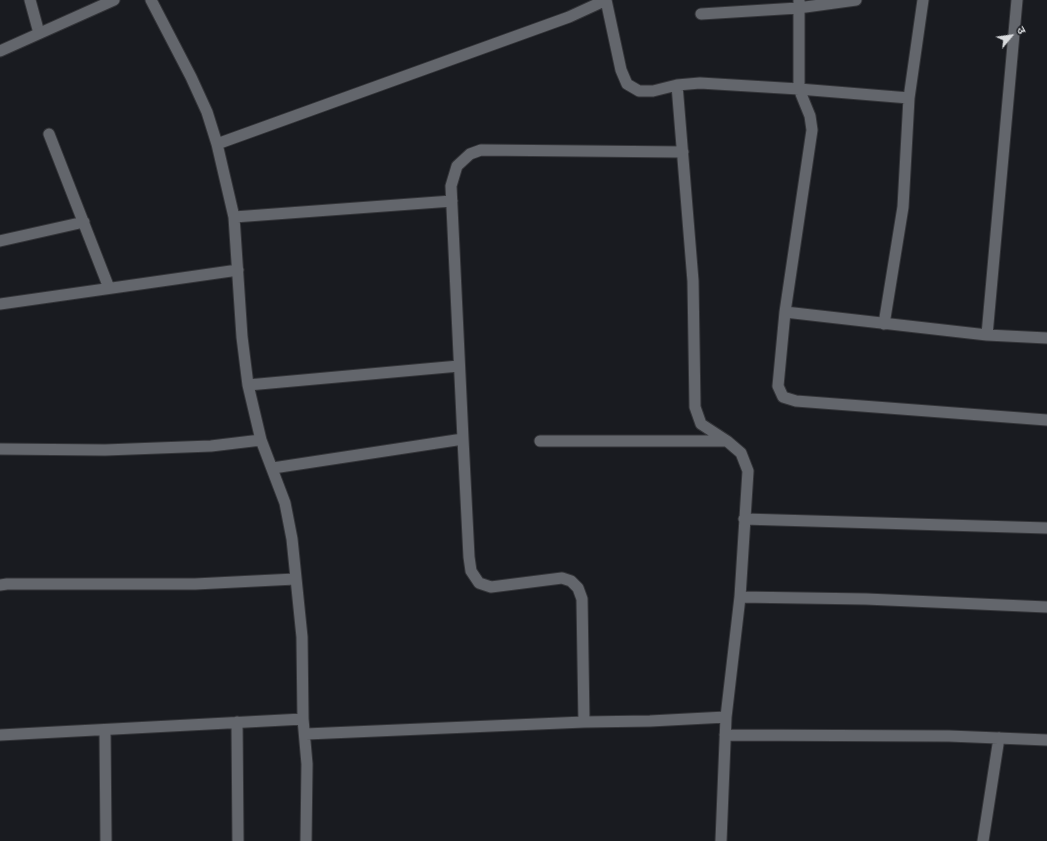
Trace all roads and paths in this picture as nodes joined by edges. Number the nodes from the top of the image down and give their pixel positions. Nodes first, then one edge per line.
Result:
1 (30, 0) edge
2 (114, 0) edge
3 (151, 0) edge
4 (606, 0) edge
5 (856, 0) edge
6 (923, 0) edge
7 (1017, 0) edge
8 (799, 4) edge
9 (701, 14) dead end
10 (39, 33) junction
11 (0, 51) edge
12 (678, 86) junction
13 (799, 89) junction
14 (909, 98) junction
15 (49, 134) dead end
16 (217, 144) junction
17 (683, 152) junction
18 (452, 201) junction
19 (234, 217) junction
20 (84, 222) junction
21 (0, 241) edge
22 (238, 270) junction
23 (109, 288) junction
24 (0, 304) edge
25 (785, 312) junction
26 (884, 324) junction
27 (987, 335) junction
28 (1047, 338) edge
29 (459, 366) junction
30 (248, 385) junction
31 (1047, 420) edge
32 (463, 439) junction
33 (261, 440) junction
34 (540, 441) dead end
35 (727, 441) junction
36 (0, 449) edge
37 (273, 468) junction
38 (744, 519) junction
39 (1047, 528) edge
40 (295, 579) junction
41 (0, 585) edge
42 (740, 597) junction
43 (1047, 607) edge
44 (726, 717) junction
45 (303, 718) junction
46 (237, 722) junction
47 (584, 722) junction
48 (104, 730) junction
49 (306, 734) junction
50 (0, 735) edge
51 (725, 735) junction
52 (999, 738) junction
53 (1047, 740) edge
54 (106, 841) edge
55 (238, 841) edge
56 (306, 841) edge
57 (721, 841) edge
58 (983, 841) edge

1 - 10 street
2 - 10 street
3 - 16 street
4 - 12 street
4 - 16 street
5 - 8 street
6 - 14 street
7 - 27 street
8 - 9 street
8 - 13 street
10 - 11 street
12 - 13 street
12 - 17 street
13 - 14 street
13 - 25 street
14 - 26 street
15 - 20 street
16 - 19 street
17 - 18 street
17 - 35 street
18 - 19 street
18 - 29 street
19 - 22 street
20 - 21 street
20 - 23 street
22 - 23 street
22 - 30 street
23 - 24 street
25 - 26 street
25 - 31 street
26 - 27 street
27 - 28 street
29 - 30 street
29 - 32 street
30 - 33 street
32 - 37 street
32 - 47 street
33 - 36 street
33 - 37 street
34 - 35 street
35 - 38 street
37 - 40 street
38 - 39 street
38 - 42 street
40 - 41 street
40 - 45 street
42 - 43 street
42 - 44 street
44 - 47 street
44 - 51 street
45 - 46 street
45 - 49 street
46 - 48 street
46 - 55 street
47 - 49 street
48 - 50 street
48 - 54 street
49 - 56 street
51 - 52 street
51 - 57 street
52 - 53 street
52 - 58 street

